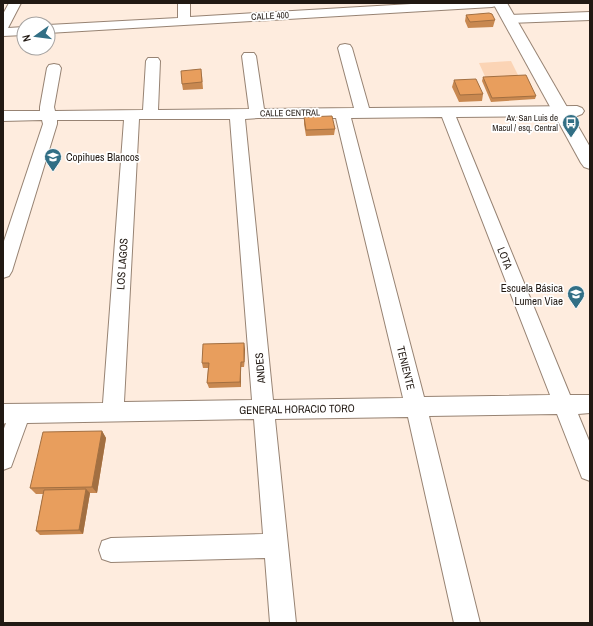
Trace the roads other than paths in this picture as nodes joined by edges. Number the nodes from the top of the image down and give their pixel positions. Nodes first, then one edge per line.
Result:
1 (15, 3) edge
2 (184, 3) edge
3 (492, 3) edge
4 (500, 3) edge
5 (514, 13) edge
6 (590, 16) edge
7 (184, 21) junction
8 (3, 26) edge
9 (56, 29) edge
10 (16, 31) edge
11 (3, 32) edge
12 (345, 48) dead end
13 (249, 56) dead end
14 (153, 61) dead end
15 (54, 68) dead end
16 (569, 111) junction
17 (447, 112) junction
18 (342, 113) junction
19 (363, 113) junction
20 (237, 114) junction
21 (257, 114) junction
22 (132, 115) junction
23 (150, 115) junction
24 (3, 116) edge
25 (48, 116) junction
26 (590, 133) edge
27 (590, 163) edge
28 (3, 271) edge
29 (590, 404) edge
30 (564, 405) junction
31 (416, 407) junction
32 (264, 410) junction
33 (113, 412) junction
34 (12, 414) edge
35 (3, 460) edge
36 (590, 470) edge
37 (276, 546) junction
38 (112, 550) dead end
39 (283, 623) edge
40 (467, 623) edge

1 - 8 street
2 - 7 street
3 - 7 street, CALLE 400
4 - 5 street
5 - 6 street
5 - 16 street
7 - 9 street, CALLE 400
10 - 11 street
12 - 19 street
13 - 21 street
14 - 23 street
15 - 25 street
16 - 17 street, CALLE CENTRAL
16 - 26 street
16 - 27 street
17 - 19 street, CALLE CENTRAL
17 - 30 street, LOTA
18 - 19 street, CALLE CENTRAL
18 - 21 street, CALLE CENTRAL
18 - 31 street, TENIENTE
20 - 21 street, CALLE CENTRAL
20 - 23 street, CALLE CENTRAL
20 - 32 street, ANDES
22 - 23 street, CALLE CENTRAL
22 - 25 street, CALLE CENTRAL
22 - 33 street, LOS LAGOS
24 - 25 street, CALLE CENTRAL
25 - 28 street
29 - 30 street, GENERAL HORACIO TORO
30 - 31 street, GENERAL HORACIO TORO
30 - 36 street, LOTA
31 - 32 street, GENERAL HORACIO TORO
31 - 40 street, TENIENTE
32 - 33 street, GENERAL HORACIO TORO
32 - 37 street, ANDES
33 - 34 street, GENERAL HORACIO TORO
34 - 35 street
37 - 38 street
37 - 39 street, ANDES

